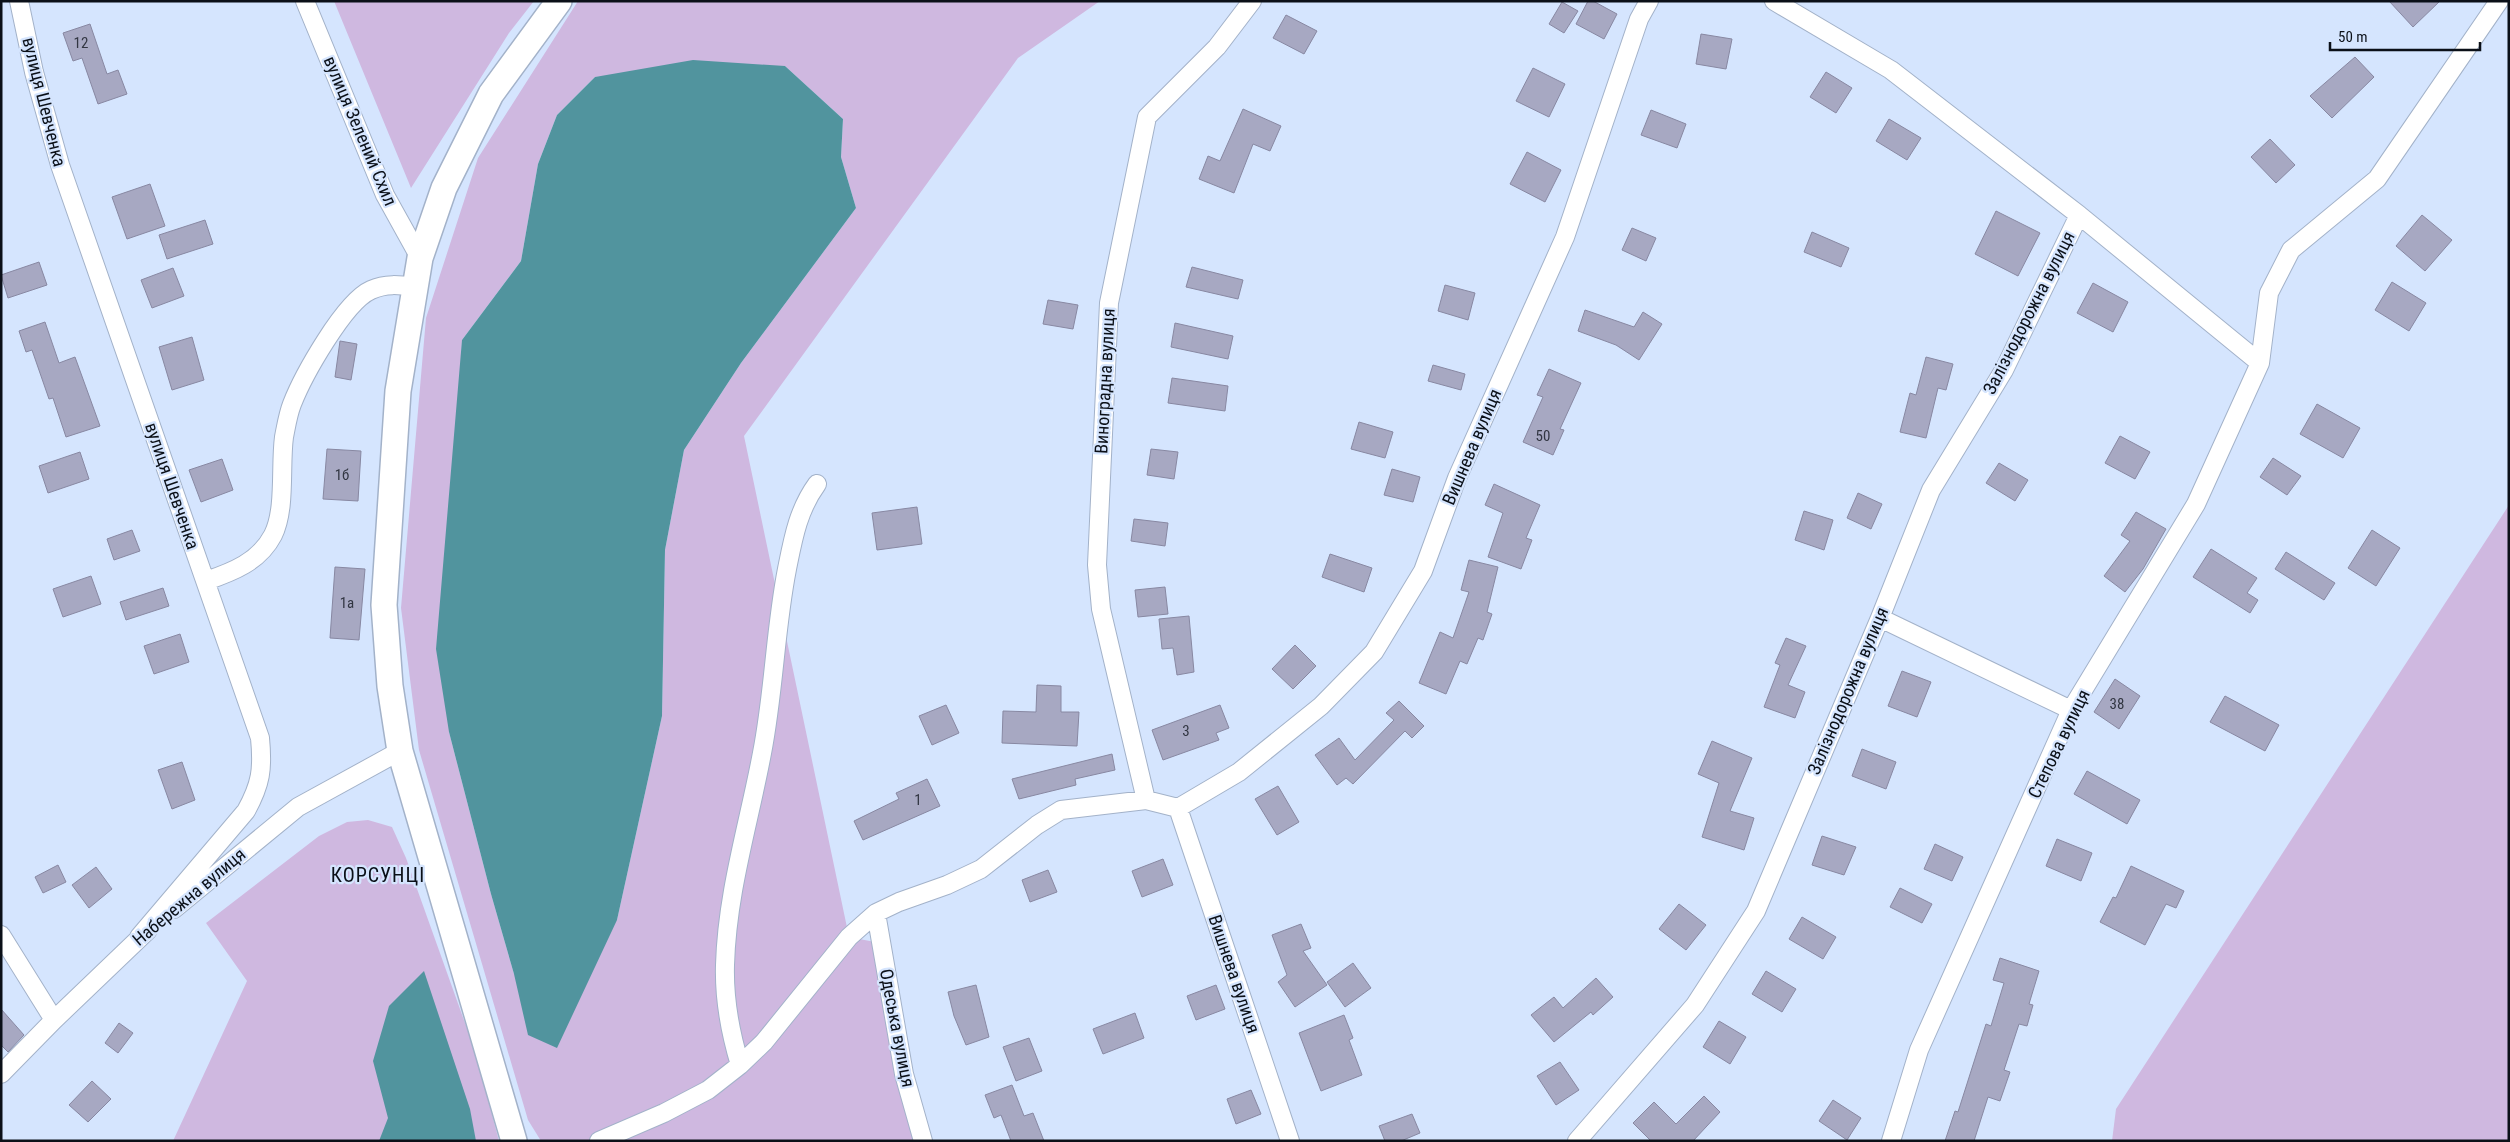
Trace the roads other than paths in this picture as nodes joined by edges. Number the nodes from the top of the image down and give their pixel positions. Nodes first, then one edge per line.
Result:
1 (18, 1) edge
2 (305, 1) edge
3 (559, 1) edge
4 (1252, 1) edge
5 (1649, 1) edge
6 (1774, 1) edge
7 (2499, 1) edge
8 (2079, 215) junction
9 (420, 258) junction
10 (415, 288) junction
11 (2260, 363) junction
12 (816, 484) dead end
13 (206, 581) junction
14 (1880, 618) junction
15 (2071, 710) junction
16 (400, 751) junction
17 (1146, 800) junction
18 (1178, 808) junction
19 (876, 914) junction
20 (1, 935) edge
21 (139, 937) junction
22 (54, 1020) junction
23 (740, 1065) junction
24 (1, 1074) edge
25 (514, 1141) edge
26 (599, 1141) edge
27 (923, 1141) edge
28 (1290, 1141) edge
29 (1577, 1141) edge
30 (1891, 1141) edge

1 - 13 street, вулиця Шевченка
2 - 9 street, вулиця Зелений Схил
3 - 9 street
4 - 17 street, Виноградна вулиця
5 - 18 street, Вишнева вулиця
6 - 8 street
7 - 11 street
8 - 11 street
8 - 14 street, Залізнодорожна вулиця
9 - 10 street
10 - 13 street
10 - 16 street
11 - 15 street, Степова вулиця
12 - 23 street
13 - 21 street, вулиця Шевченка
14 - 15 street
14 - 29 street, Залізнодорожна вулиця
15 - 30 street, Степова вулиця
16 - 21 street, Набережна вулиця
16 - 25 street
17 - 18 street
17 - 19 street
18 - 28 street, Вишнева вулиця
19 - 23 street
19 - 27 street, Одеська вулиця
20 - 22 street
21 - 22 street, Набережна вулиця
22 - 24 street, Набережна вулиця
23 - 26 street

